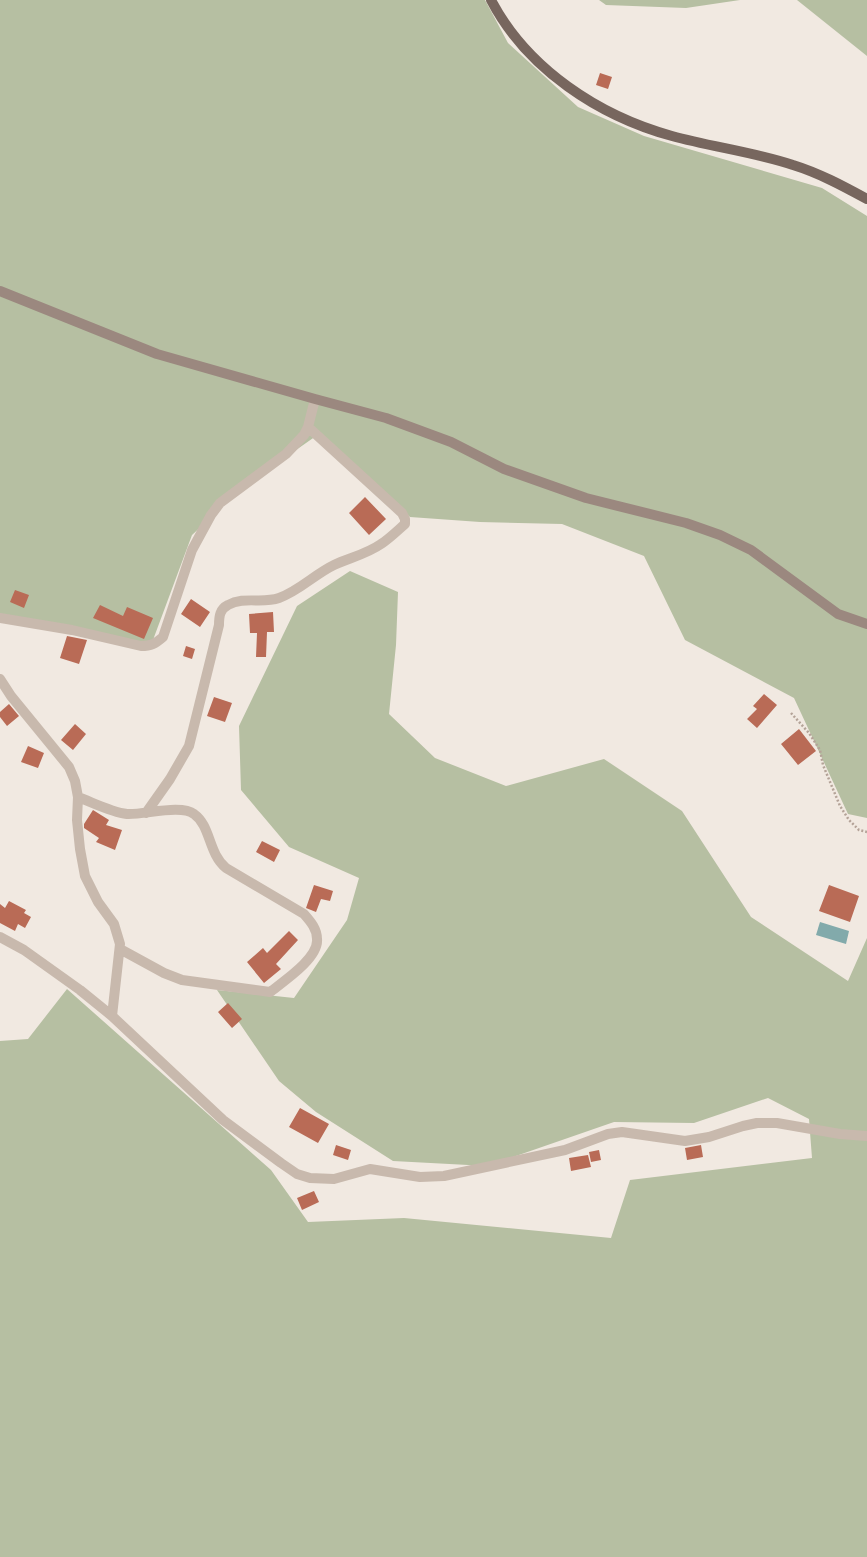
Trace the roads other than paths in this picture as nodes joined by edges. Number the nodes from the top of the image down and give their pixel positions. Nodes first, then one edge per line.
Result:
1 (491, 0) edge
2 (867, 199) edge
3 (0, 291) edge
4 (315, 399) junction
5 (308, 427) junction
6 (0, 618) edge
7 (867, 624) edge
8 (0, 680) edge
9 (78, 797) junction
10 (146, 814) junction
11 (0, 937) edge
12 (120, 949) junction
13 (112, 1016) junction
14 (867, 1136) edge

1 - 2 main road
3 - 4 street
4 - 5 street
4 - 7 street
5 - 6 street
5 - 10 street
8 - 9 street
9 - 10 street
9 - 12 street
10 - 12 street
11 - 13 street
12 - 13 street
13 - 14 street

